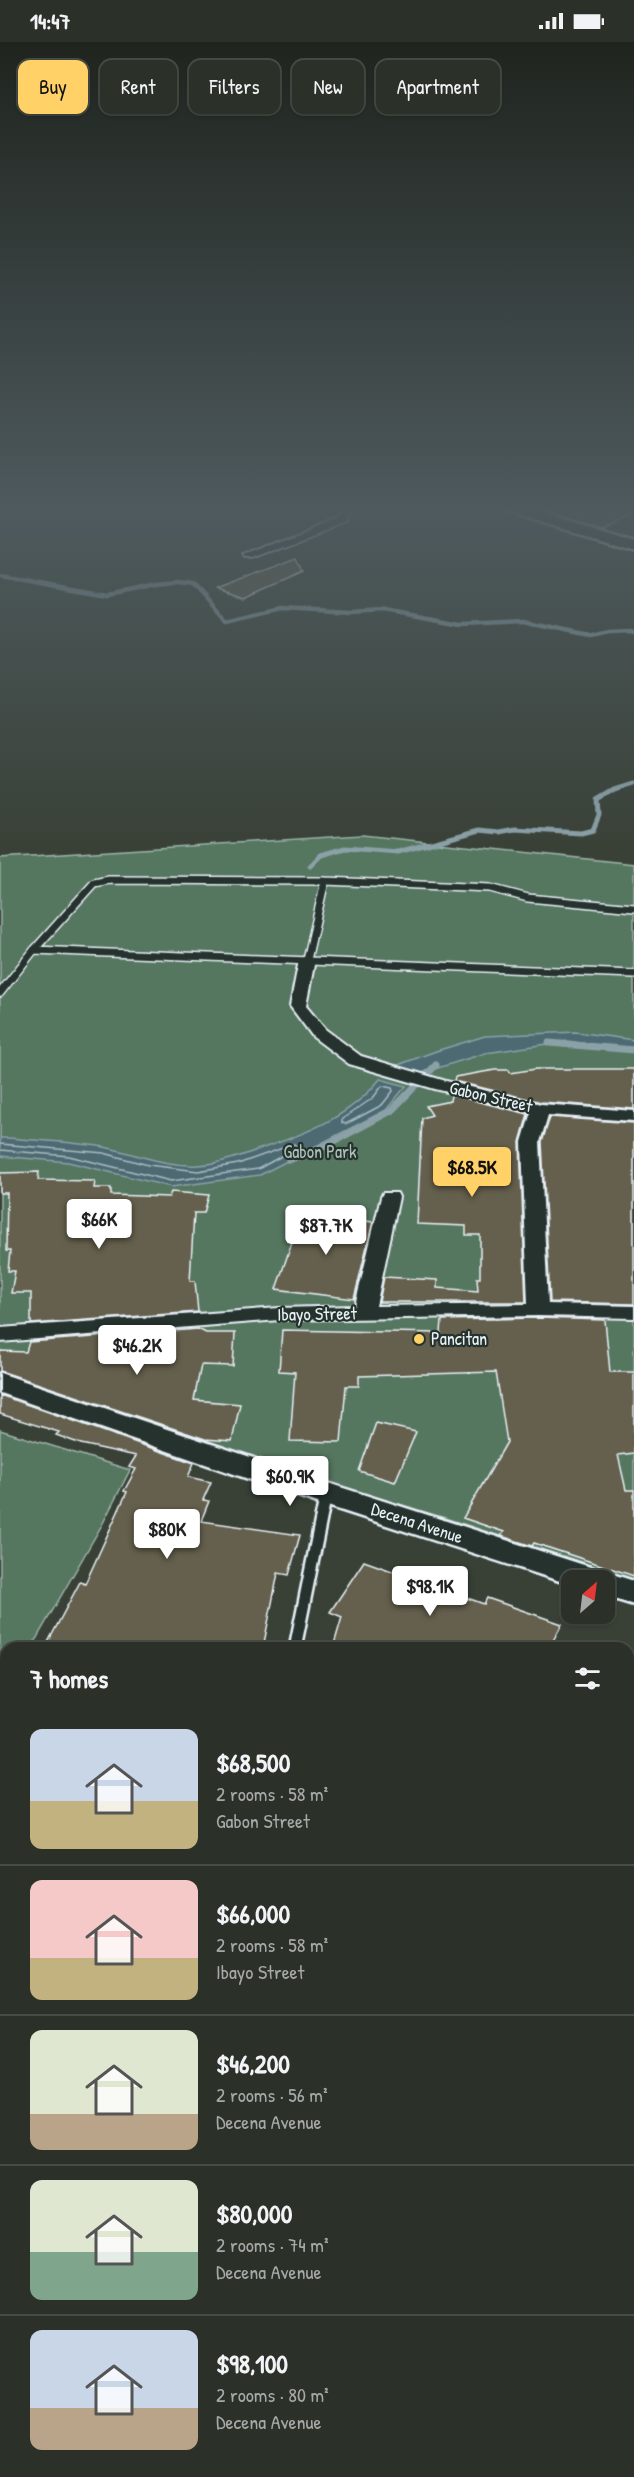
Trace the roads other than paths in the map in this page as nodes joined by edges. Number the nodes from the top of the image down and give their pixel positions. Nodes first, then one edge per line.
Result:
1 (325, 880) junction
2 (634, 908) edge
3 (34, 950) junction
4 (307, 960) junction
5 (634, 974) edge
6 (0, 993) edge
7 (541, 1109) junction
8 (634, 1116) edge
9 (390, 1197) dead end
10 (538, 1310) junction
11 (634, 1312) edge
12 (364, 1313) junction
13 (0, 1335) edge
14 (0, 1383) edge
15 (326, 1494) junction
16 (562, 1570) edge
17 (615, 1587) edge
18 (634, 1593) edge
19 (296, 1642) edge

1 - 2 lane
1 - 3 lane
1 - 4 lane
3 - 4 lane
3 - 6 lane
4 - 5 lane
4 - 7 street, Gabon Street
7 - 8 street, Gabon Street
7 - 10 street, Gabon Street
9 - 12 street
10 - 11 street, Ibayo Street
10 - 12 street, Ibayo Street
12 - 13 street, Ibayo Street
14 - 15 main road, Decena Avenue
15 - 16 main road, Decena Avenue
15 - 19 lane
17 - 18 main road

